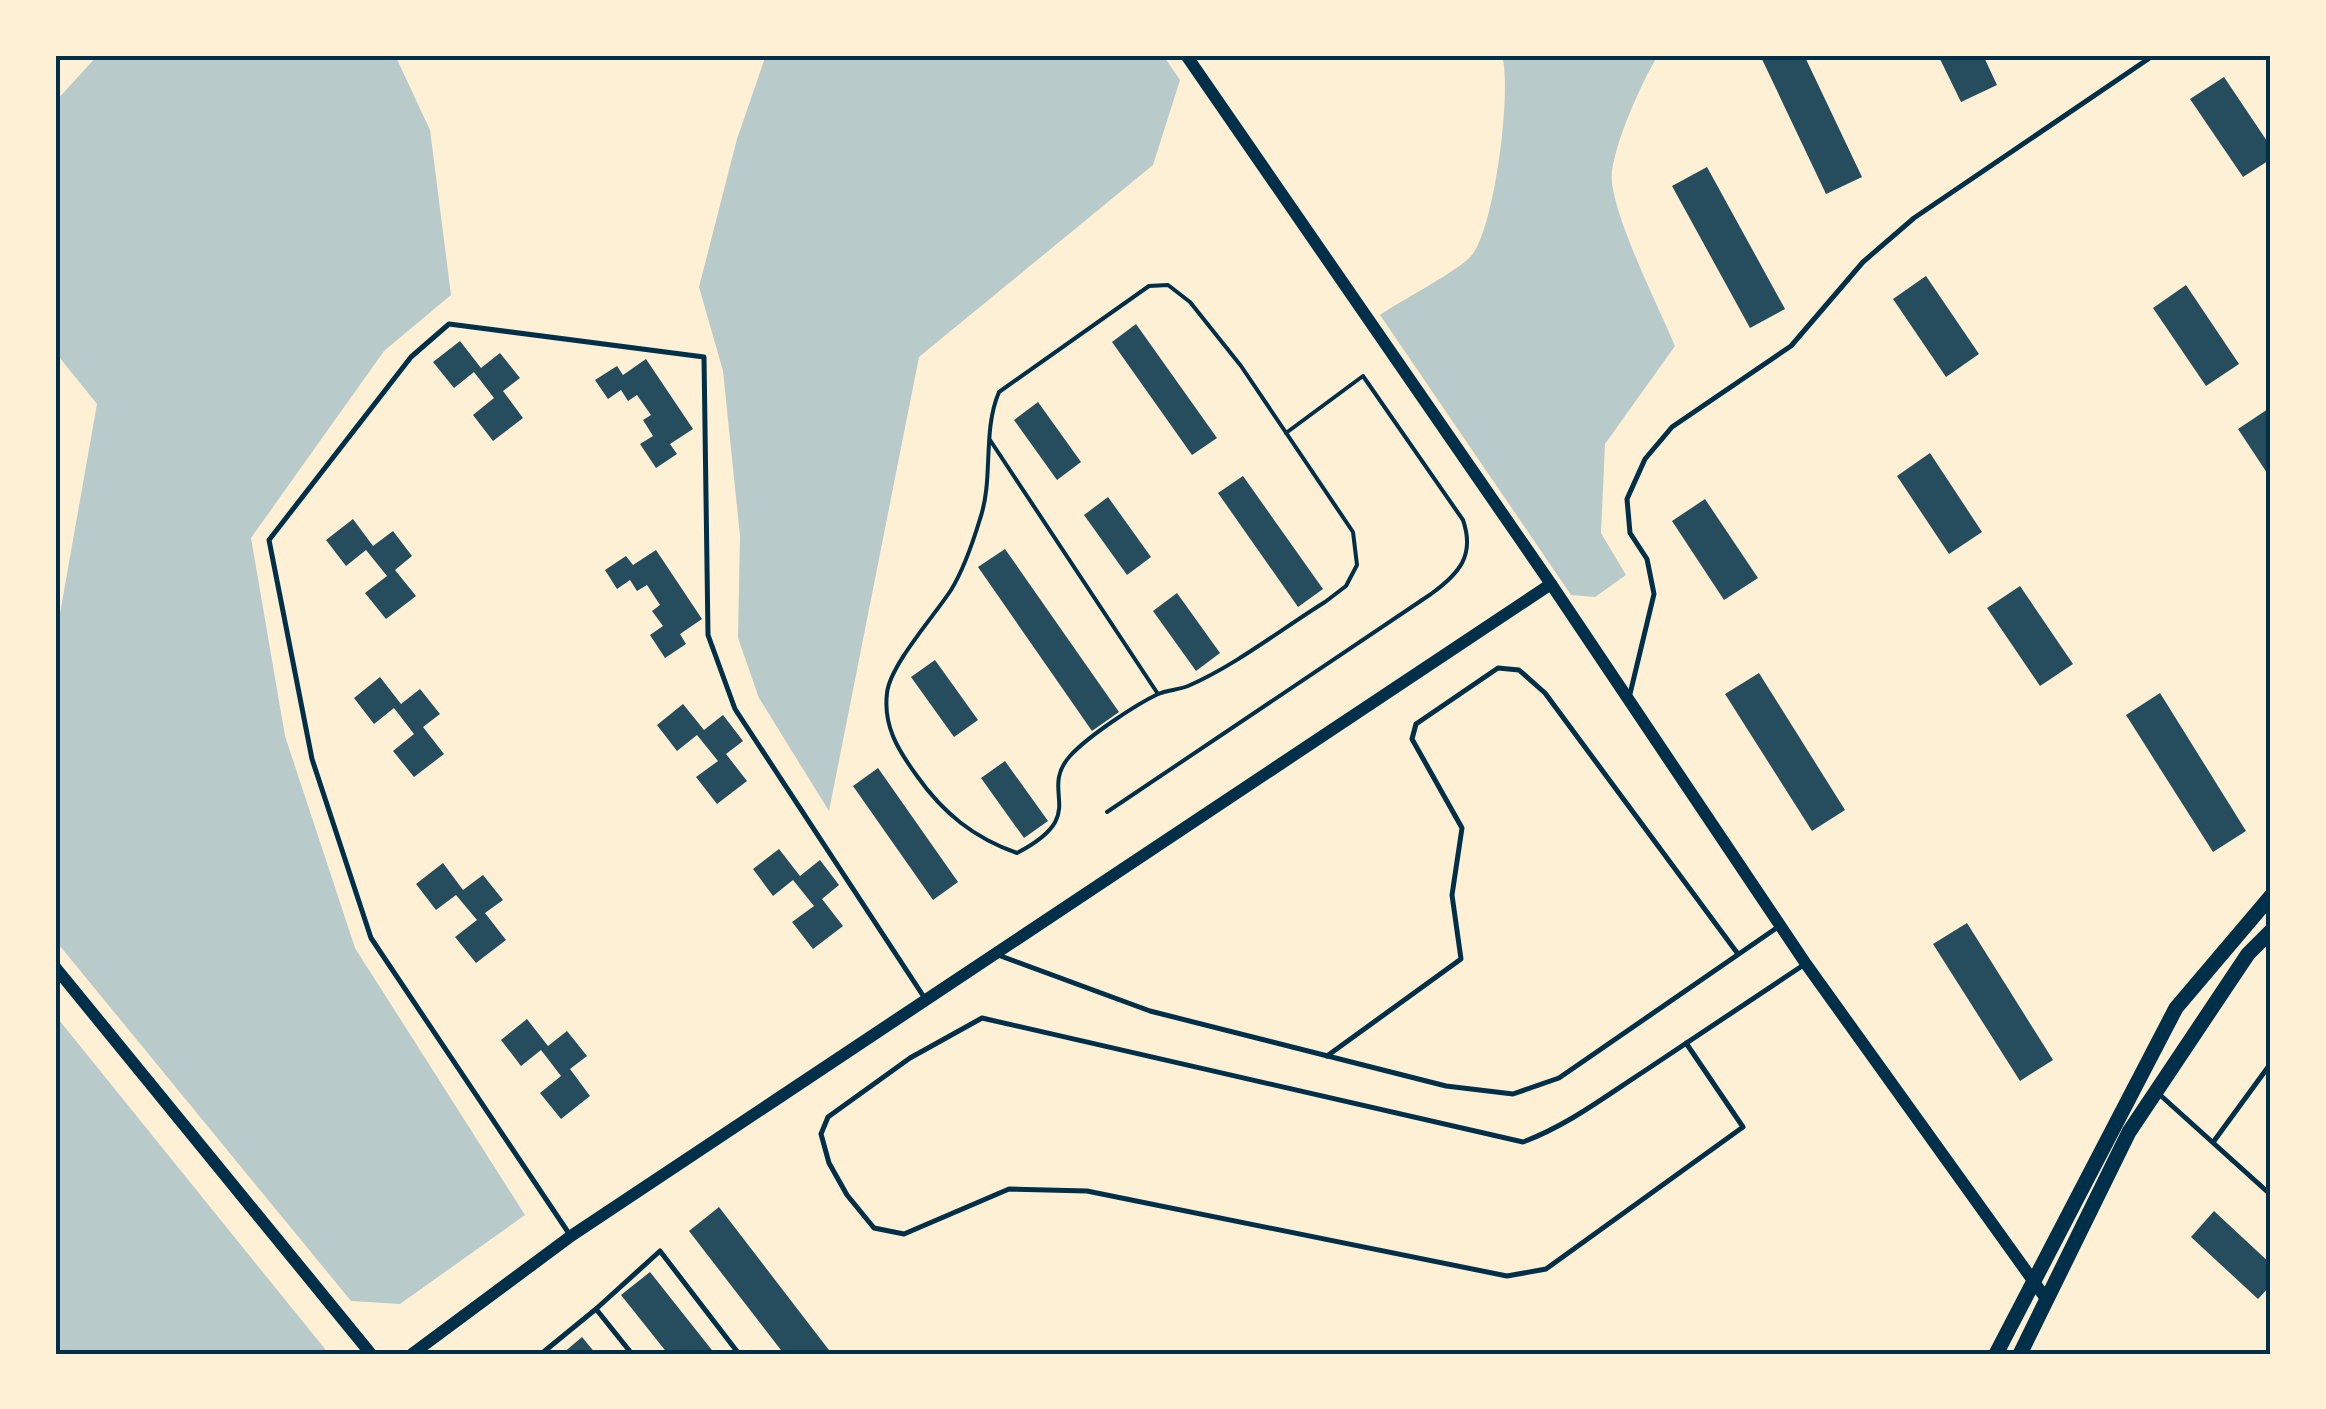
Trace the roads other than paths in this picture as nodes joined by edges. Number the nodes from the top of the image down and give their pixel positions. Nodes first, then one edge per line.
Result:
1 (1186, 55) edge
2 (2154, 55) edge
3 (1551, 584) junction
4 (1628, 699) junction
5 (2271, 896) edge
6 (1780, 926) junction
7 (2271, 931) edge
8 (998, 954) junction
9 (1738, 954) junction
10 (1806, 964) junction
11 (55, 967) edge
12 (926, 999) junction
13 (1686, 1043) junction
14 (1327, 1056) junction
15 (2271, 1062) edge
16 (2157, 1092) junction
17 (2213, 1141) junction
18 (2271, 1195) edge
19 (571, 1236) junction
20 (2034, 1281) junction
21 (2047, 1300) junction
22 (596, 1309) junction
23 (372, 1354) edge
24 (412, 1354) edge
25 (541, 1354) edge
26 (632, 1354) edge
27 (740, 1354) edge
28 (1996, 1354) edge
29 (2020, 1354) edge

1 - 3 street
2 - 4 lane
3 - 4 street
3 - 8 street
4 - 6 street
5 - 20 main road
6 - 9 lane
6 - 10 street
7 - 16 main road
8 - 12 street
8 - 14 lane
9 - 14 lane
9 - 14 lane
10 - 13 lane
10 - 20 street
11 - 23 street
12 - 19 street
12 - 19 lane
13 - 13 lane
15 - 17 lane
16 - 17 lane
16 - 21 main road
17 - 18 lane
19 - 24 street
20 - 21 street
20 - 28 main road
21 - 29 main road
22 - 25 lane
22 - 26 lane
22 - 27 lane

